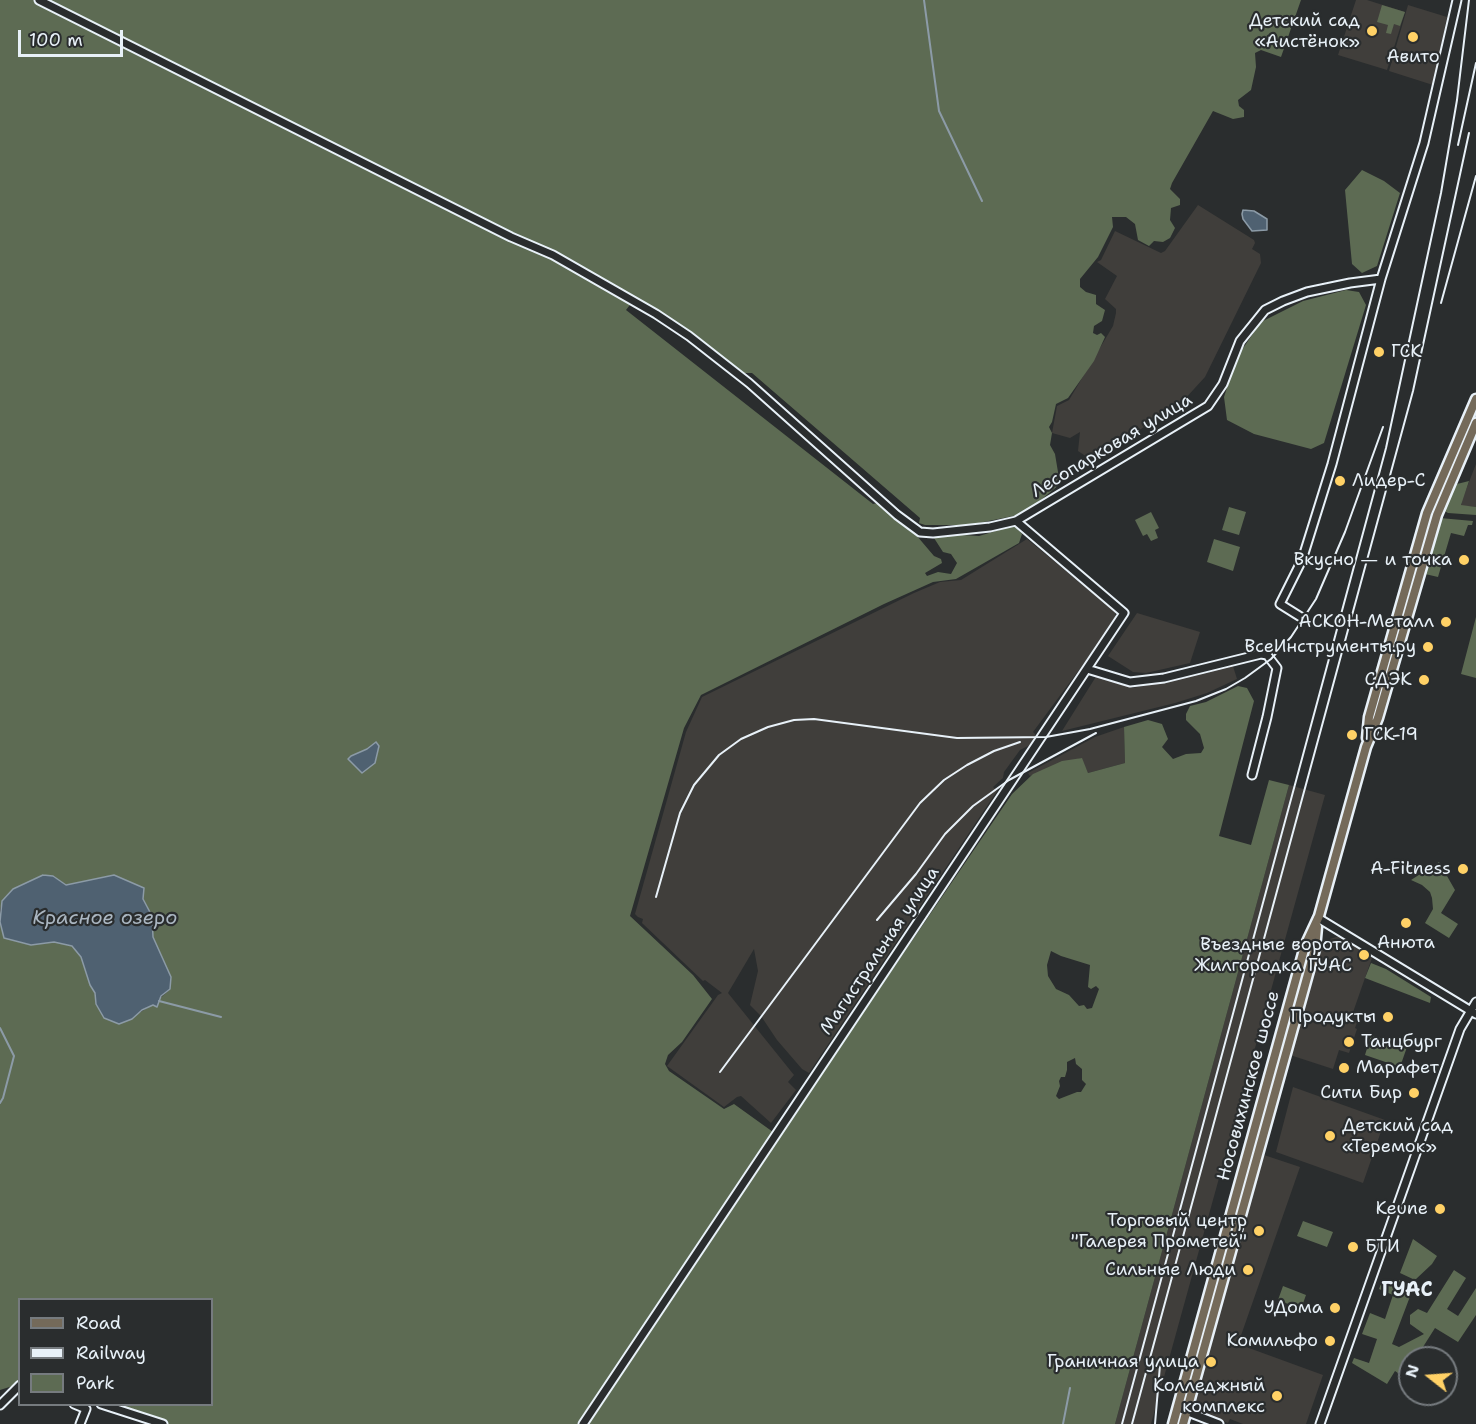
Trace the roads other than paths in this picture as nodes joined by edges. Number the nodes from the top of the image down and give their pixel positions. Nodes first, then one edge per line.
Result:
1 (39, 0) edge
2 (1457, 0) edge
3 (1381, 279) junction
4 (1476, 399) edge
5 (1476, 423) edge
6 (1016, 521) junction
7 (1304, 619) dead end
8 (1087, 669) junction
9 (1366, 747) junction
10 (1252, 775) dead end
11 (1318, 918) junction
12 (1476, 1002) edge
13 (1473, 1012) edge
14 (18, 1387) edge
15 (0, 1405) edge
16 (79, 1406) edge
17 (107, 1406) edge
18 (1177, 1408) junction
19 (1186, 1411) junction
20 (80, 1424) edge
21 (163, 1424) edge
22 (583, 1424) edge
23 (1173, 1424) edge
24 (1183, 1424) edge
25 (1219, 1424) edge
26 (1320, 1424) edge

1 - 6 street, Лесопарковая улица
2 - 3 street
3 - 6 street, Лесопарковая улица
3 - 7 street
4 - 9 main road
5 - 9 main road
6 - 8 street, Магистральная улица
8 - 10 street
8 - 22 street, Магистральная улица
9 - 11 main road
11 - 13 street
11 - 18 main road, Носовихинское шоссе
11 - 19 main road, Носовихинское шоссе
12 - 13 street
13 - 26 street
14 - 15 street
16 - 20 street
17 - 21 street
18 - 19 street
18 - 23 main road, Носовихинское шоссе
19 - 24 main road, Носовихинское шоссе
19 - 25 street

